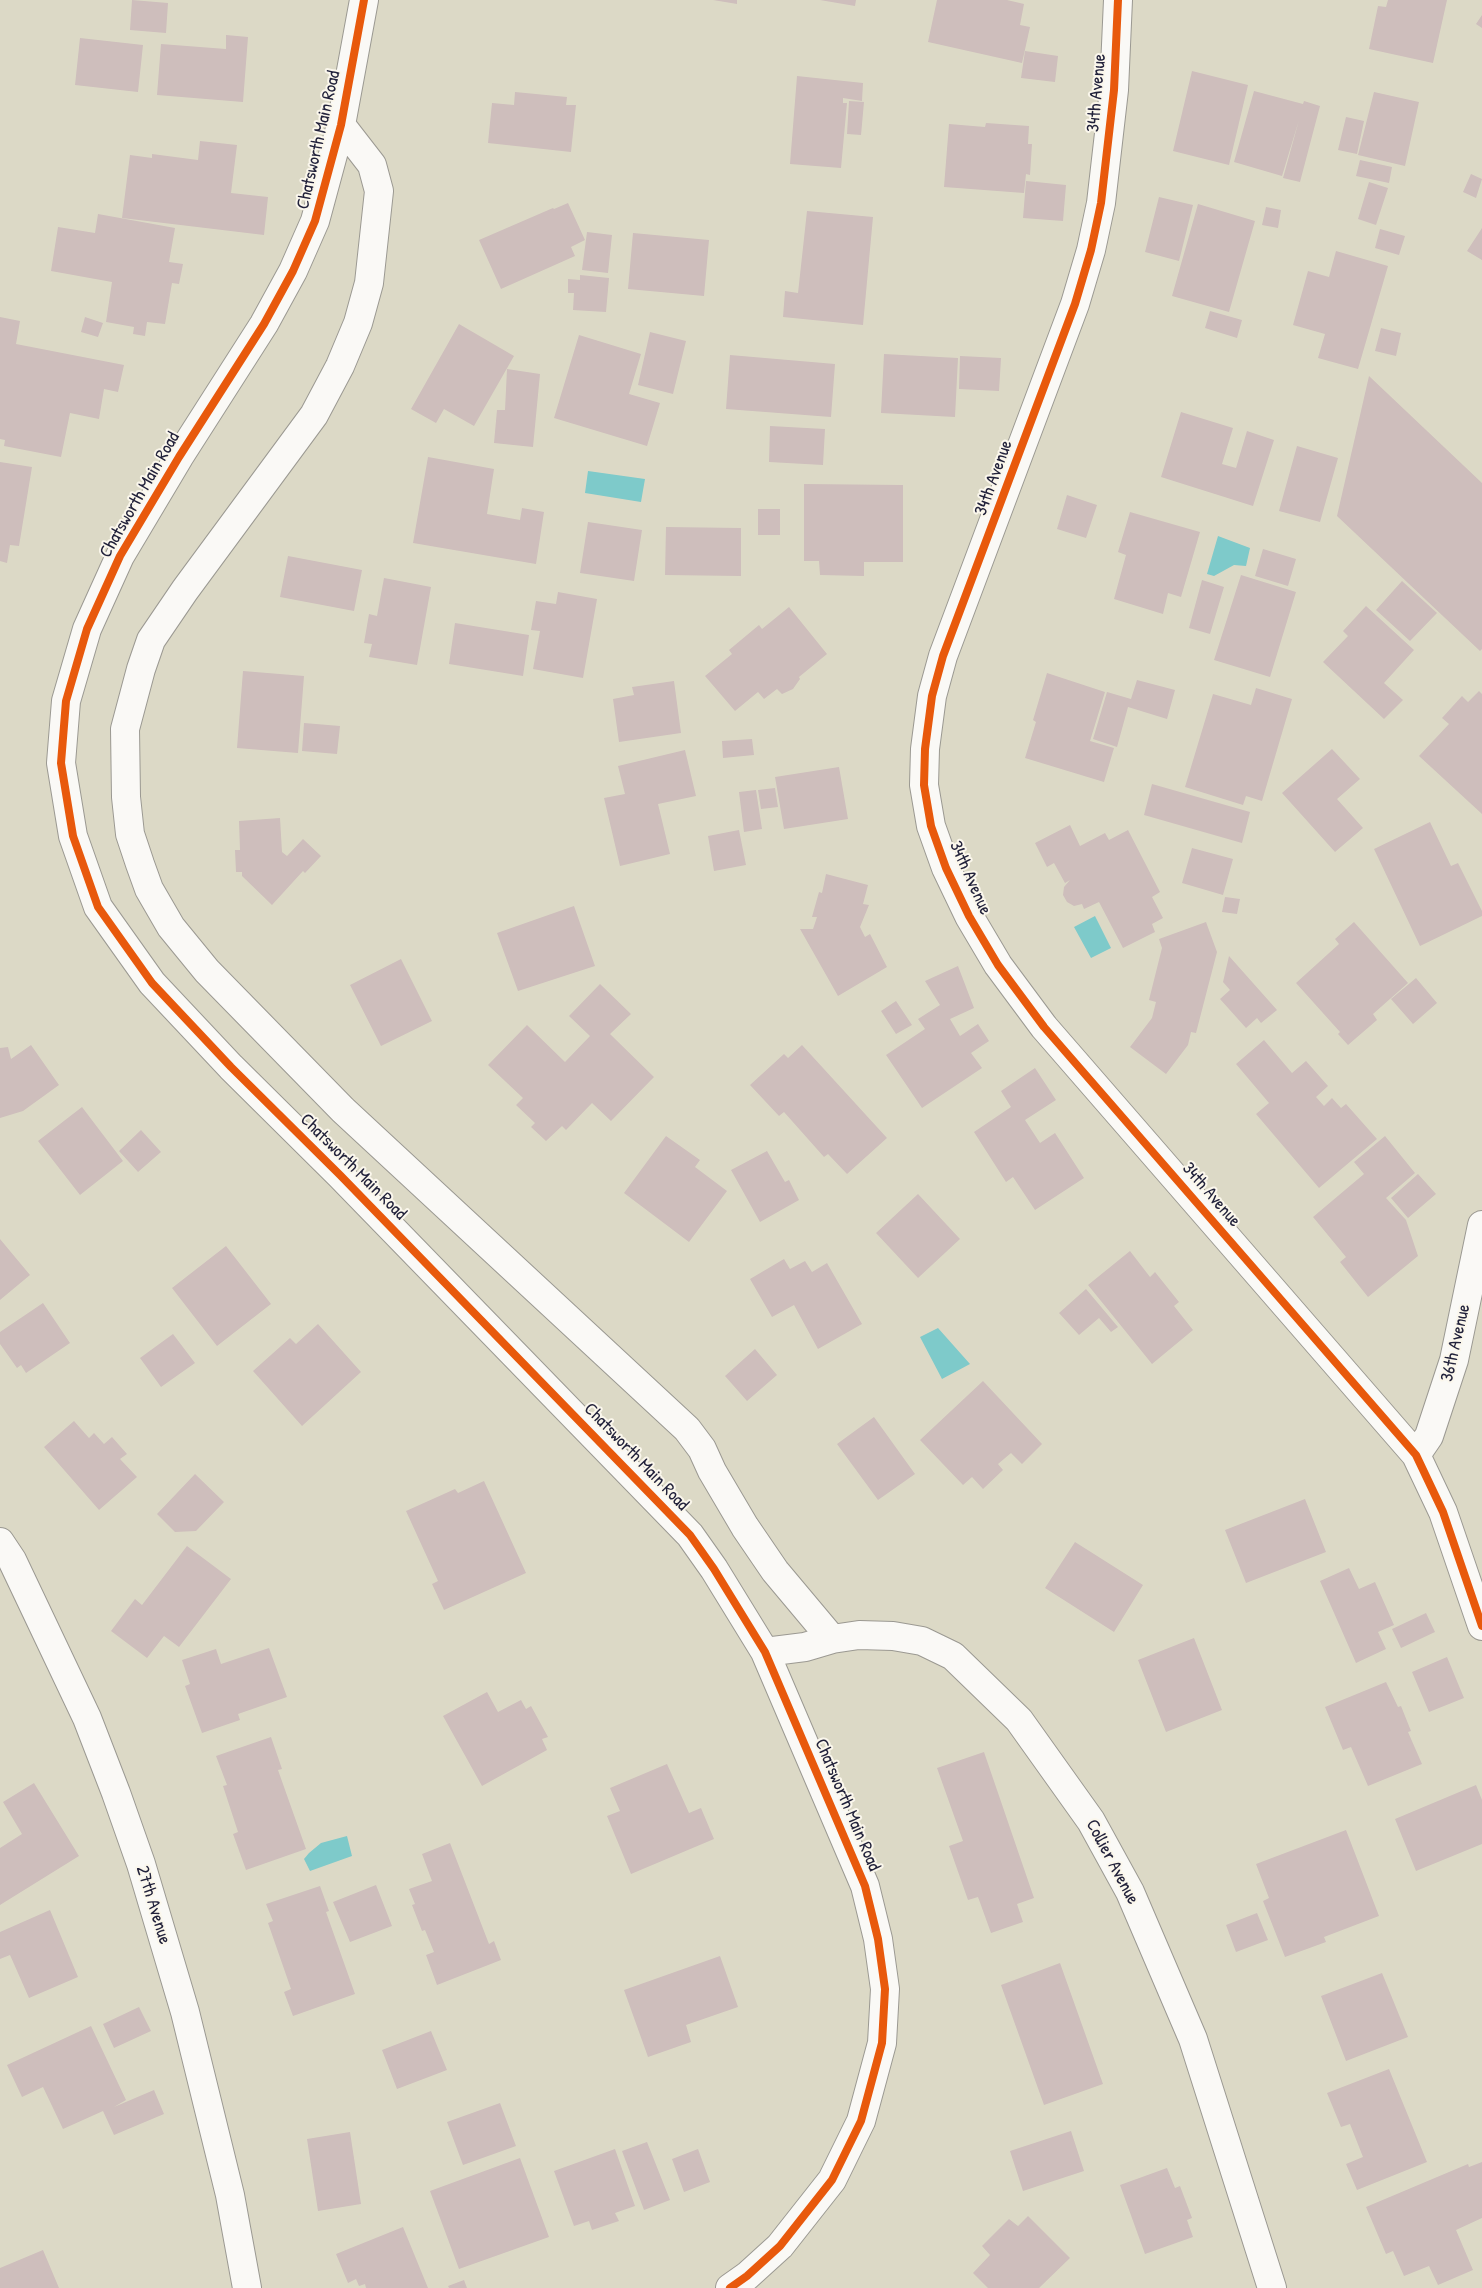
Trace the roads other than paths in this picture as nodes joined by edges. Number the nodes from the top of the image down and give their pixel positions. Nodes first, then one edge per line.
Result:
1 (364, 0) edge
2 (1118, 0) edge
3 (341, 125) junction
4 (1482, 1225) edge
5 (1416, 1455) junction
6 (0, 1542) edge
7 (1482, 1626) edge
8 (832, 1639) junction
9 (765, 1652) junction
10 (247, 2288) edge
11 (730, 2288) edge
12 (1272, 2288) edge

1 - 3 street, Chatsworth Main Road
2 - 5 street, 34th Avenue
3 - 8 street
3 - 9 street, Chatsworth Main Road
4 - 5 street, 36th Avenue
5 - 7 street, 34th Avenue
6 - 10 street, 27th Avenue
8 - 9 street, Collier Avenue
8 - 12 street, Collier Avenue
9 - 11 street, Chatsworth Main Road

